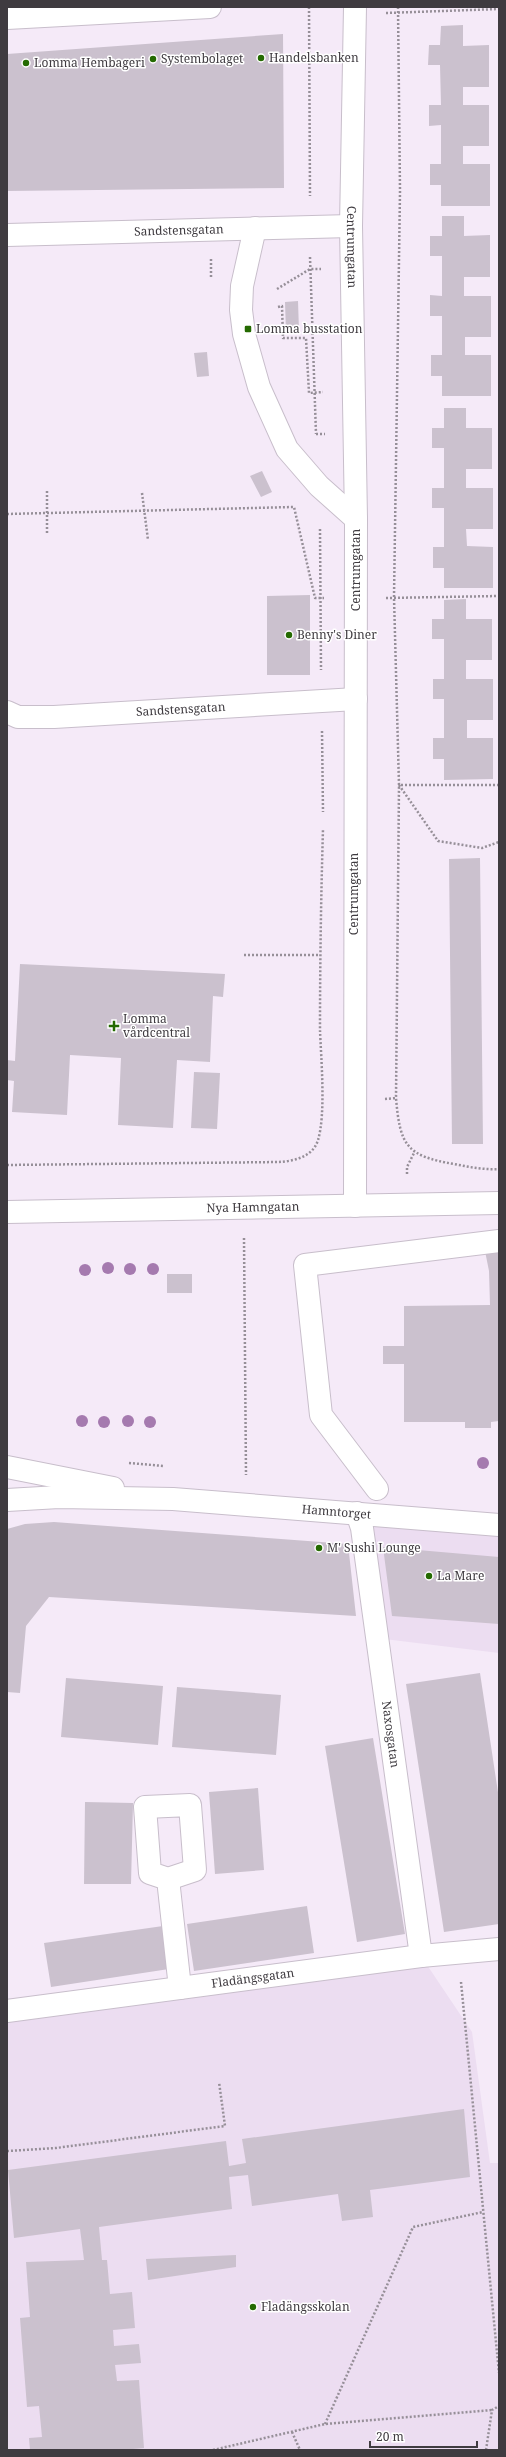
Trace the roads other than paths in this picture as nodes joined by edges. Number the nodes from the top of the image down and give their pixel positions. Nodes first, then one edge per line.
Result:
1 (210, 7) edge
2 (355, 11) edge
3 (38, 12) edge
4 (7, 18) edge
5 (352, 226) junction
6 (256, 228) junction
7 (7, 235) edge
8 (356, 520) junction
9 (356, 699) junction
10 (7, 712) edge
11 (499, 1203) edge
12 (355, 1206) junction
13 (7, 1212) edge
14 (499, 1241) edge
15 (7, 1467) edge
16 (377, 1489) dead end
17 (173, 1499) junction
18 (7, 1500) edge
19 (358, 1513) junction
20 (499, 1525) edge
21 (168, 1879) dead end
22 (499, 1949) edge
23 (421, 1956) junction
24 (180, 1988) junction
25 (7, 2011) edge

1 - 3 street
2 - 5 street, Centrumgatan
3 - 4 street
5 - 6 street, Sandstensgatan
5 - 8 street, Centrumgatan
6 - 7 street, Sandstensgatan
6 - 8 street
8 - 9 street, Centrumgatan
9 - 10 street, Sandstensgatan
9 - 12 street, Centrumgatan
11 - 12 street, Nya Hamngatan
12 - 13 street, Nya Hamngatan
14 - 16 street
15 - 17 street, Hamntorget
17 - 18 street, Hamntorget
17 - 19 street, Hamntorget
19 - 20 street, Hamntorget
19 - 23 street, Naxosgatan
21 - 24 street
22 - 23 street, Fladängsgatan
23 - 24 street, Fladängsgatan
24 - 25 street, Fladängsgatan

